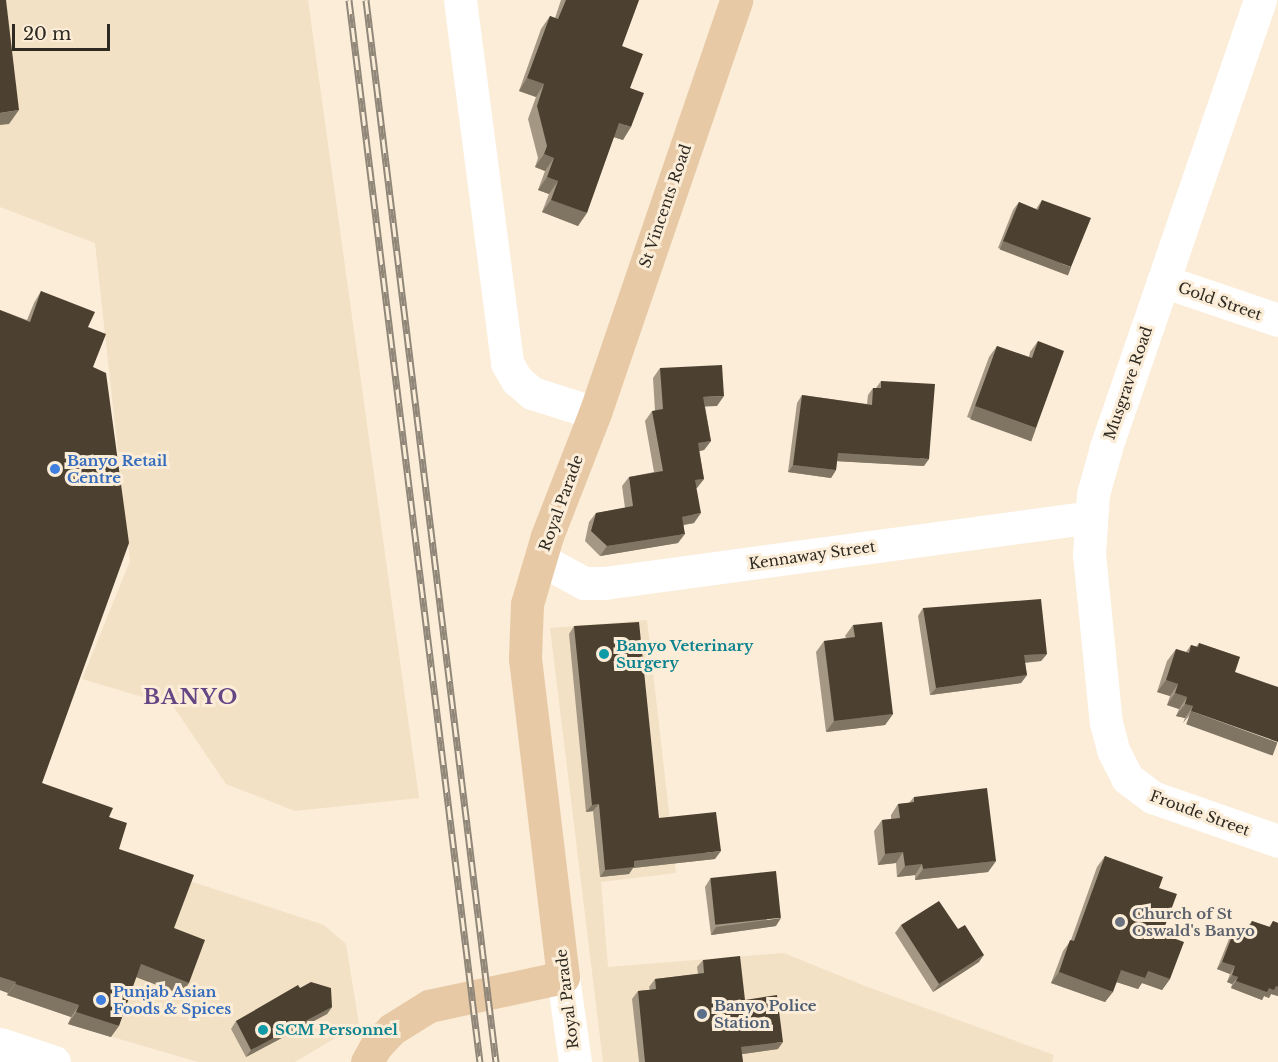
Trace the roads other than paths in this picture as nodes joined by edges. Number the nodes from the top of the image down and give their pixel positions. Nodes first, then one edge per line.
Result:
1 (460, 0) edge
2 (736, 0) edge
3 (1260, 0) edge
4 (1163, 281) junction
5 (1278, 320) edge
6 (595, 413) junction
7 (1090, 516) junction
8 (540, 559) junction
9 (1127, 778) joint
10 (1278, 841) edge
11 (563, 977) junction
12 (0, 1044) edge
13 (54, 1062) edge
14 (367, 1062) edge
15 (575, 1062) edge

1 - 6 street
2 - 6 main road, St Vincents Road
3 - 4 street, Musgrave Road
4 - 5 street, Gold Street
4 - 7 street, Musgrave Road
6 - 8 main road, Royal Parade
7 - 8 street, Kennaway Street
7 - 9 street, Musgrave Road
8 - 11 main road, Royal Parade
9 - 10 street, Froude Street
11 - 14 main road
11 - 15 street, Royal Parade
12 - 13 street

